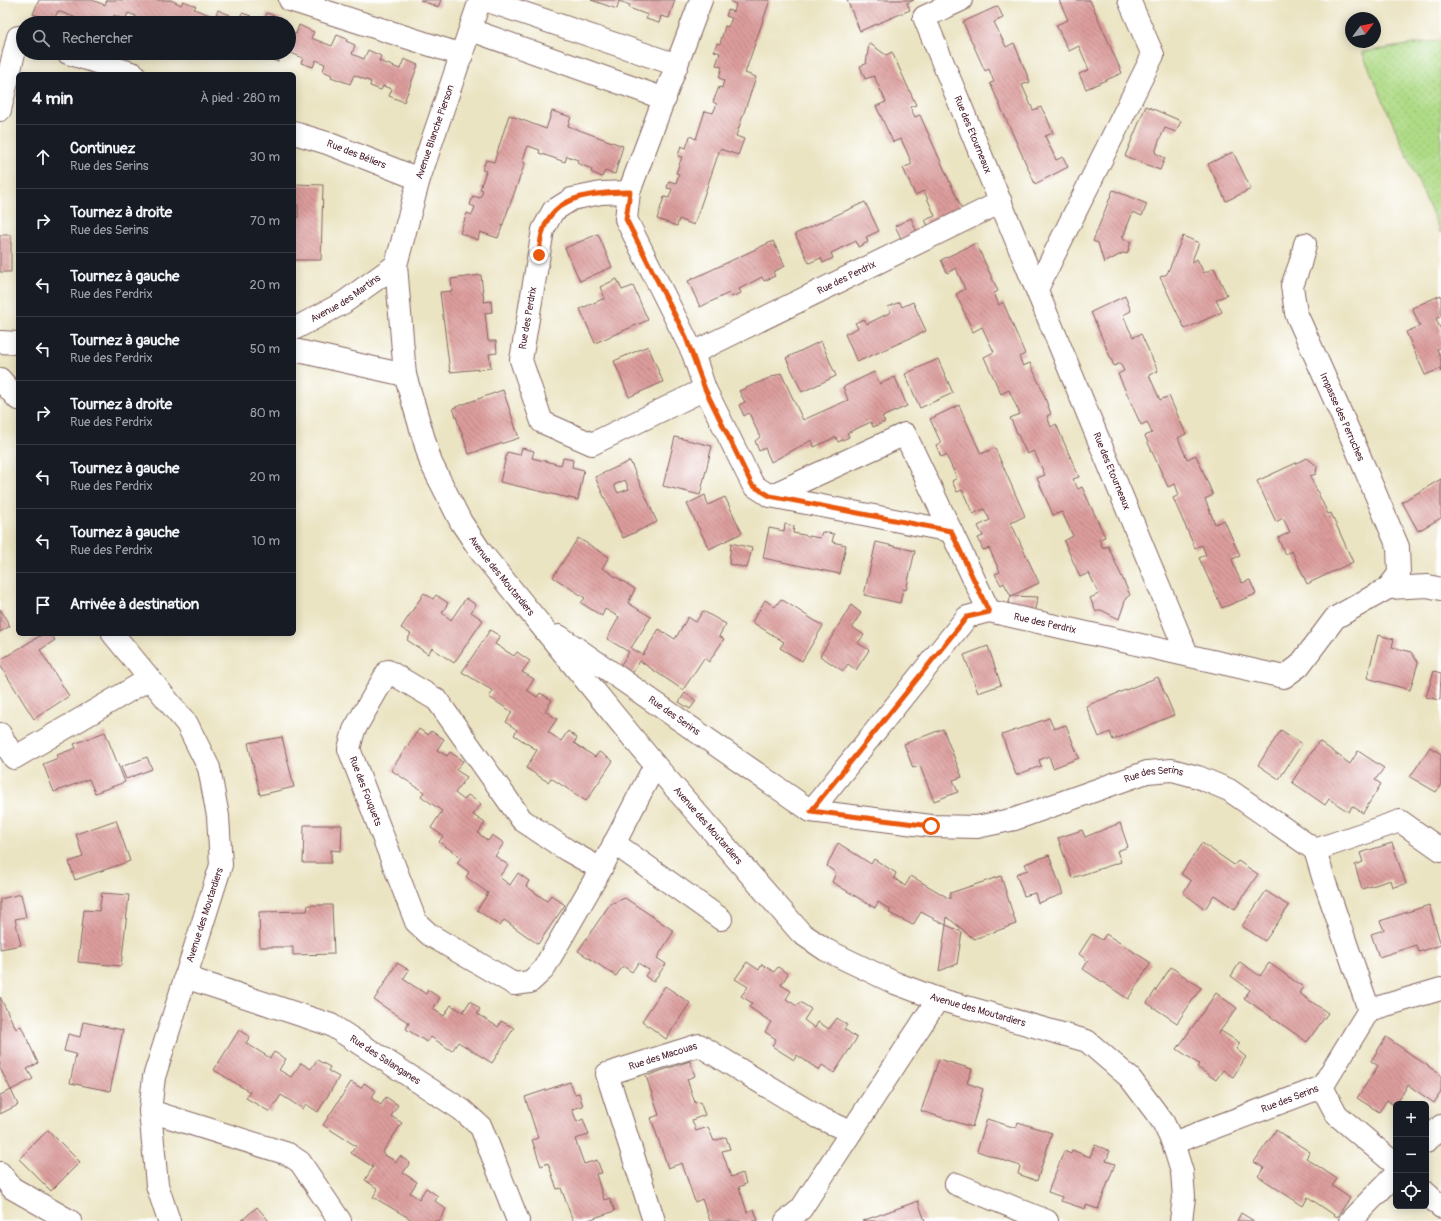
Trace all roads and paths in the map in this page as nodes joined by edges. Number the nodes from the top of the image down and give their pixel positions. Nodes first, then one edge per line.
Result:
1 (290, 0) edge
2 (480, 0) edge
3 (485, 0) edge
4 (701, 0) edge
5 (961, 0) edge
6 (1129, 0) edge
7 (471, 30) junction
8 (16, 45) edge
9 (462, 55) junction
10 (90, 60) edge
11 (677, 65) junction
12 (128, 72) edge
13 (665, 99) junction
14 (0, 110) edge
15 (296, 134) edge
16 (419, 179) junction
17 (630, 192) junction
18 (1001, 202) junction
19 (1305, 244) dead end
20 (396, 265) junction
21 (1037, 289) junction
22 (296, 328) edge
23 (0, 342) edge
24 (16, 343) edge
25 (296, 350) edge
26 (693, 353) junction
27 (405, 375) junction
28 (0, 379) edge
29 (705, 389) junction
30 (16, 397) edge
31 (770, 496) junction
32 (951, 531) junction
33 (1388, 588) junction
34 (1441, 589) edge
35 (989, 612) junction
36 (537, 620) junction
37 (115, 636) edge
38 (1187, 654) junction
39 (150, 679) junction
40 (0, 734) edge
41 (655, 765) junction
42 (811, 811) junction
43 (614, 843) junction
44 (1315, 850) junction
45 (1441, 850) edge
46 (601, 869) junction
47 (721, 919) dead end
48 (185, 977) junction
49 (1441, 988) edge
50 (938, 999) junction
51 (1369, 1010) junction
52 (1322, 1087) junction
53 (150, 1111) junction
54 (1441, 1126) edge
55 (852, 1132) junction
56 (1429, 1139) edge
57 (1173, 1143) junction
58 (1393, 1162) edge
59 (0, 1173) edge
60 (1393, 1177) edge
61 (956, 1184) dead end
62 (1429, 1196) edge
63 (1441, 1207) edge
64 (70, 1221) edge
65 (169, 1221) edge
66 (340, 1221) edge
67 (518, 1221) edge
68 (654, 1221) edge
69 (786, 1221) edge
70 (1047, 1221) edge
71 (1181, 1221) edge
72 (1350, 1221) edge

1 - 9 street
2 - 7 street, Avenue Blanche Pierson
3 - 11 street
4 - 11 street
5 - 18 street, Rue des Etourneaux
6 - 21 street
7 - 9 street, Avenue Blanche Pierson
7 - 13 street
8 - 14 street
9 - 16 street, Avenue Blanche Pierson
10 - 12 street
11 - 13 street
13 - 17 street
15 - 16 street, Rue des Béliers
16 - 20 street, Avenue Blanche Pierson
17 - 26 street
17 - 29 street, Rue des Perdrix
18 - 21 street, Rue des Etourneaux
18 - 26 street, Rue des Perdrix
19 - 33 street, Impasse des Perruches
20 - 22 street, Avenue des Martins
20 - 27 street, Avenue Blanche Pierson
21 - 38 street, Rue des Etourneaux
23 - 24 street
25 - 27 street
26 - 29 street
27 - 36 street, Avenue des Moutardiers
28 - 30 street
29 - 31 street
31 - 32 street
31 - 32 street
32 - 35 street
33 - 34 street, Impasse des Perruches
33 - 38 street, Impasse des Perruches
35 - 38 street, Rue des Perdrix
35 - 42 street
36 - 41 street, Avenue des Moutardiers
36 - 42 street, Rue des Serins
37 - 39 street, Avenue des Moutardiers
39 - 40 street
39 - 48 street, Avenue des Moutardiers
41 - 43 street, Rue des Fouquets
41 - 50 street, Avenue des Moutardiers
42 - 44 street, Rue des Serins
43 - 46 street, Rue des Fouquets
43 - 47 street
44 - 45 street
44 - 51 street
46 - 46 street, Rue des Fouquets
48 - 53 street, Avenue des Moutardiers
48 - 67 street, Rue des Salanganes
49 - 51 street
50 - 55 street
50 - 57 street, Avenue des Moutardiers
51 - 52 street, Rue des Serins
52 - 57 street, Rue des Serins
52 - 58 street
53 - 65 street, Avenue des Moutardiers
53 - 66 street
54 - 56 street
55 - 68 street, Rue des Macouas
55 - 69 street
57 - 71 street, Avenue des Moutardiers
59 - 64 street
60 - 72 street
61 - 70 street
62 - 63 street

